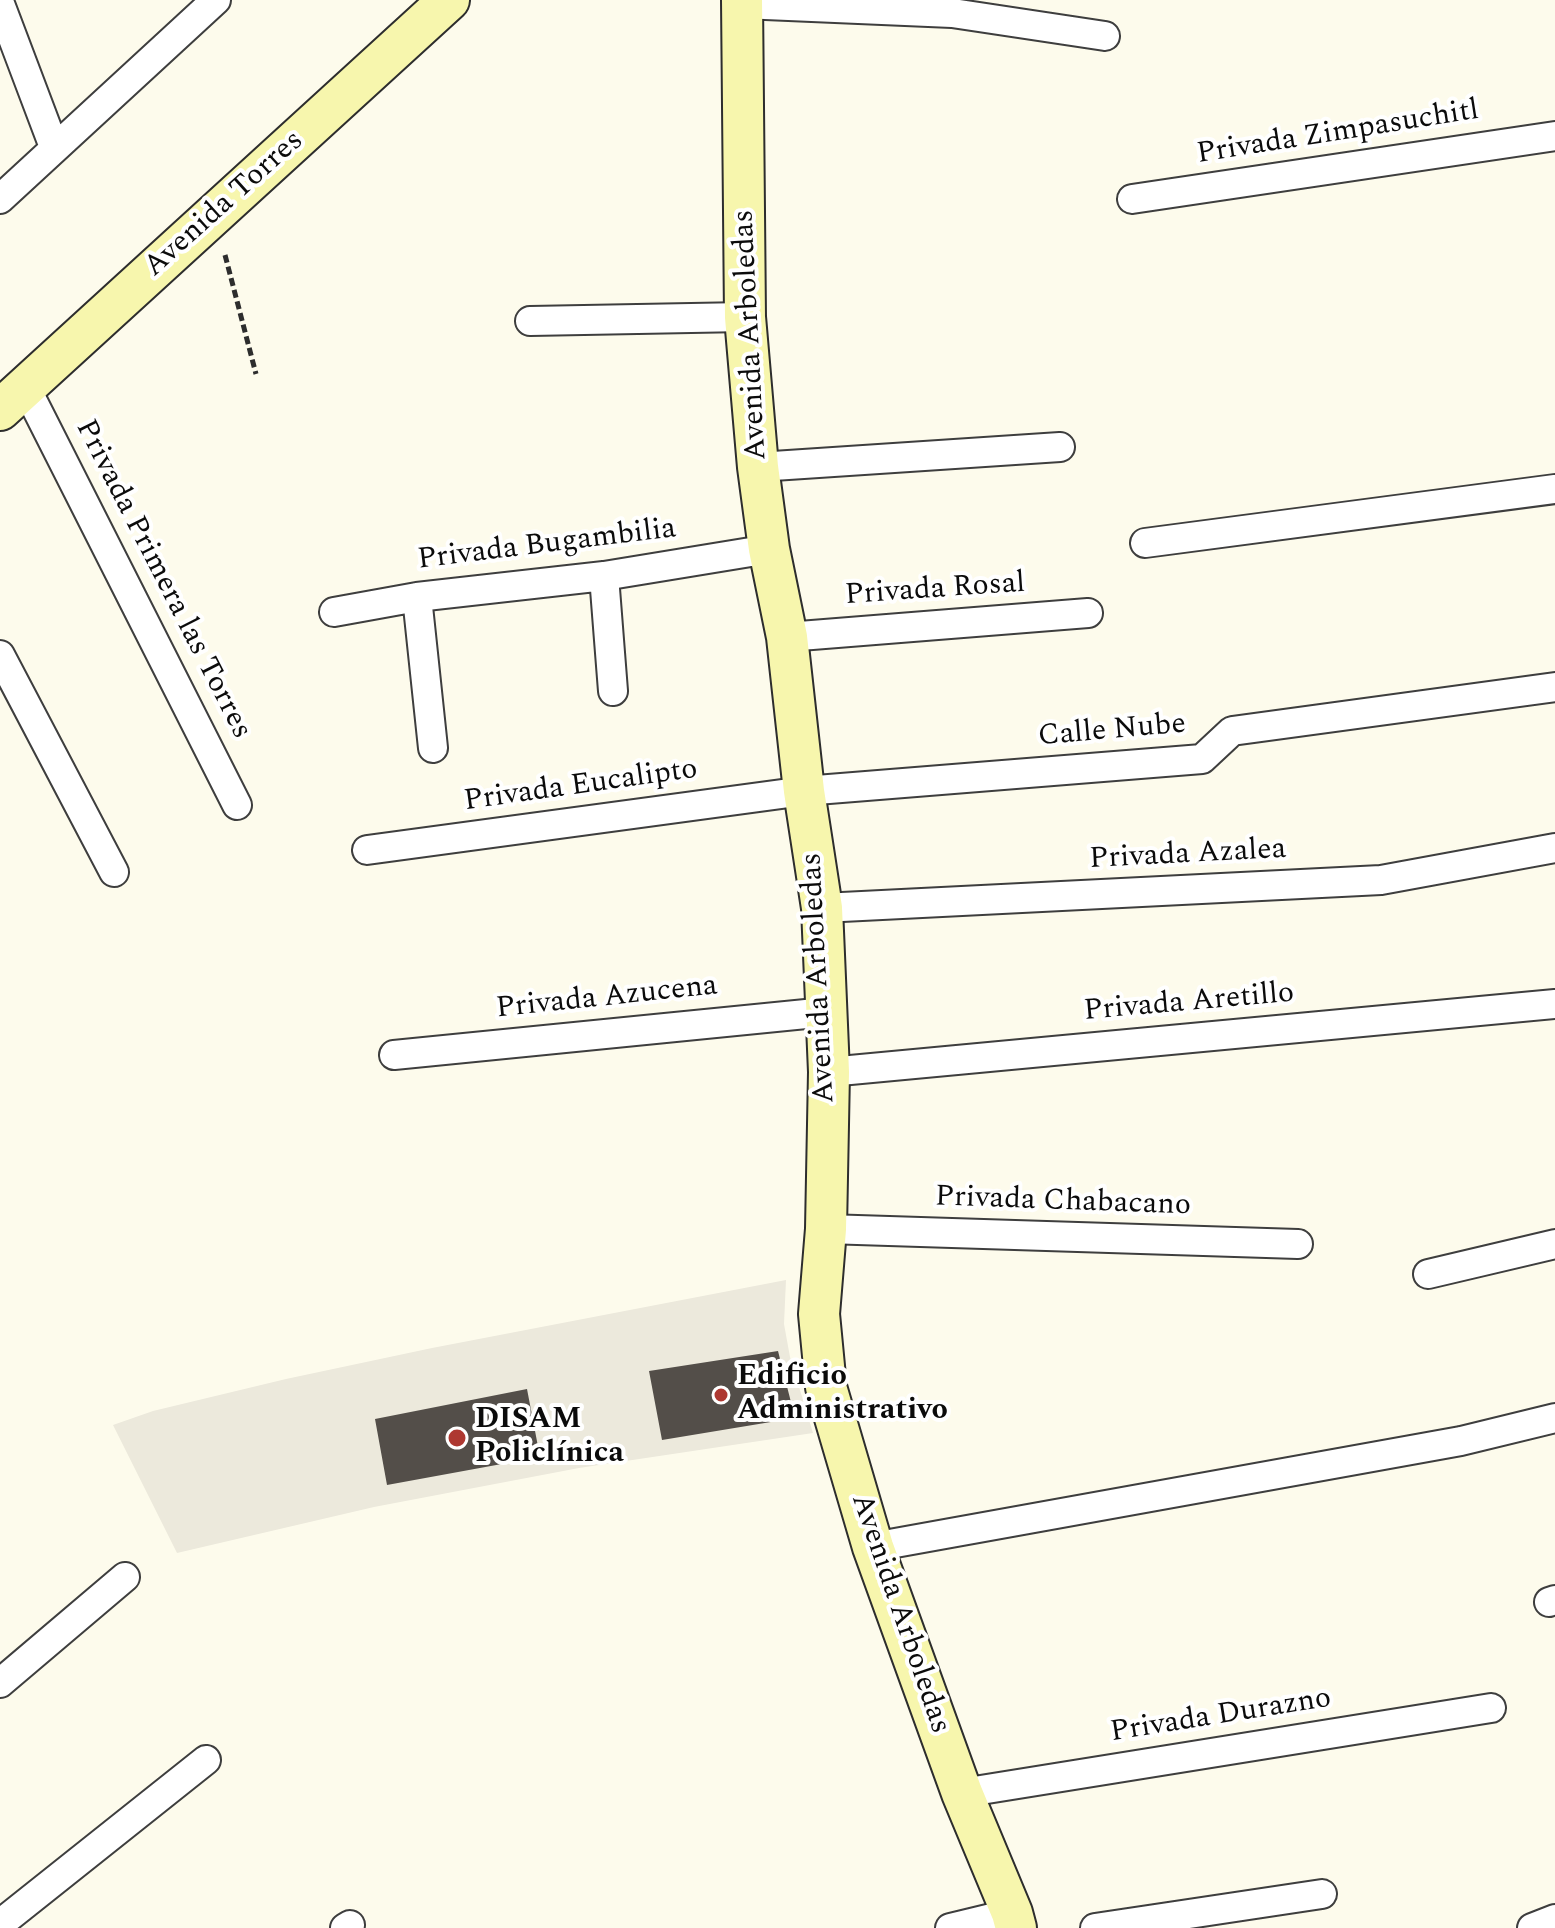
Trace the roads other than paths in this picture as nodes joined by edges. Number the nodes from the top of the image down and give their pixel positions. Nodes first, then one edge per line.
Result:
1 (216, 0) edge
2 (449, 0) edge
3 (742, 2) edge
4 (0, 4) edge
5 (1105, 36) dead end
6 (1555, 136) edge
7 (54, 147) junction
8 (0, 199) edge
9 (1132, 199) dead end
10 (745, 317) junction
11 (530, 321) dead end
12 (13, 398) edge
13 (1060, 447) dead end
14 (758, 467) junction
15 (1555, 489) edge
16 (1145, 543) dead end
17 (769, 549) junction
18 (604, 576) junction
19 (417, 597) junction
20 (334, 612) dead end
21 (1088, 613) dead end
22 (787, 637) junction
23 (0, 655) edge
24 (1555, 687) edge
25 (613, 691) dead end
26 (433, 748) dead end
27 (804, 791) junction
28 (237, 805) dead end
29 (1555, 848) edge
30 (367, 850) dead end
31 (114, 872) dead end
32 (822, 908) junction
33 (1555, 1004) edge
34 (826, 1012) junction
35 (394, 1055) dead end
36 (829, 1072) junction
37 (826, 1229) junction
38 (1298, 1244) dead end
39 (1555, 1244) edge
40 (1428, 1274) dead end
41 (1555, 1418) edge
42 (873, 1547) junction
43 (125, 1577) dead end
44 (0, 1683) edge
45 (1491, 1708) dead end
46 (206, 1760) dead end
47 (962, 1793) junction
48 (1322, 1894) dead end
49 (1555, 1919) edge
50 (1014, 1921) edge
51 (0, 1924) edge
52 (950, 1928) edge
53 (1095, 1928) edge
54 (1532, 1928) edge

1 - 7 street
2 - 12 main road, Avenida Torres
3 - 5 street
3 - 10 main road, Avenida Arboledas
4 - 7 street
6 - 9 street, Privada Zimpasuchitl
7 - 8 street
10 - 11 street
10 - 14 main road, Avenida Arboledas
12 - 28 street, Privada Primera las Torres
13 - 14 street
14 - 17 main road, Avenida Arboledas
15 - 16 street
17 - 18 street, Privada Bugambilia
17 - 22 main road, Avenida Arboledas
18 - 19 street, Privada Bugambilia
18 - 25 street
19 - 20 street, Privada Bugambilia
19 - 26 street
21 - 22 street, Privada Rosal
22 - 27 main road, Avenida Arboledas
23 - 31 street
24 - 27 street, Calle Nube
27 - 30 street, Privada Eucalipto
27 - 32 main road, Avenida Arboledas
29 - 32 street, Privada Azalea
32 - 34 main road, Avenida Arboledas
33 - 36 street, Privada Aretillo
34 - 35 street, Privada Azucena
34 - 36 main road, Avenida Arboledas
36 - 37 main road, Avenida Arboledas
37 - 38 street, Privada Chabacano
37 - 42 main road, Avenida Arboledas
39 - 40 street
41 - 42 street
42 - 47 main road, Avenida Arboledas
43 - 44 street
45 - 47 street, Privada Durazno
46 - 51 street
47 - 50 main road, Avenida Arboledas
48 - 53 street
49 - 54 street
50 - 52 street

